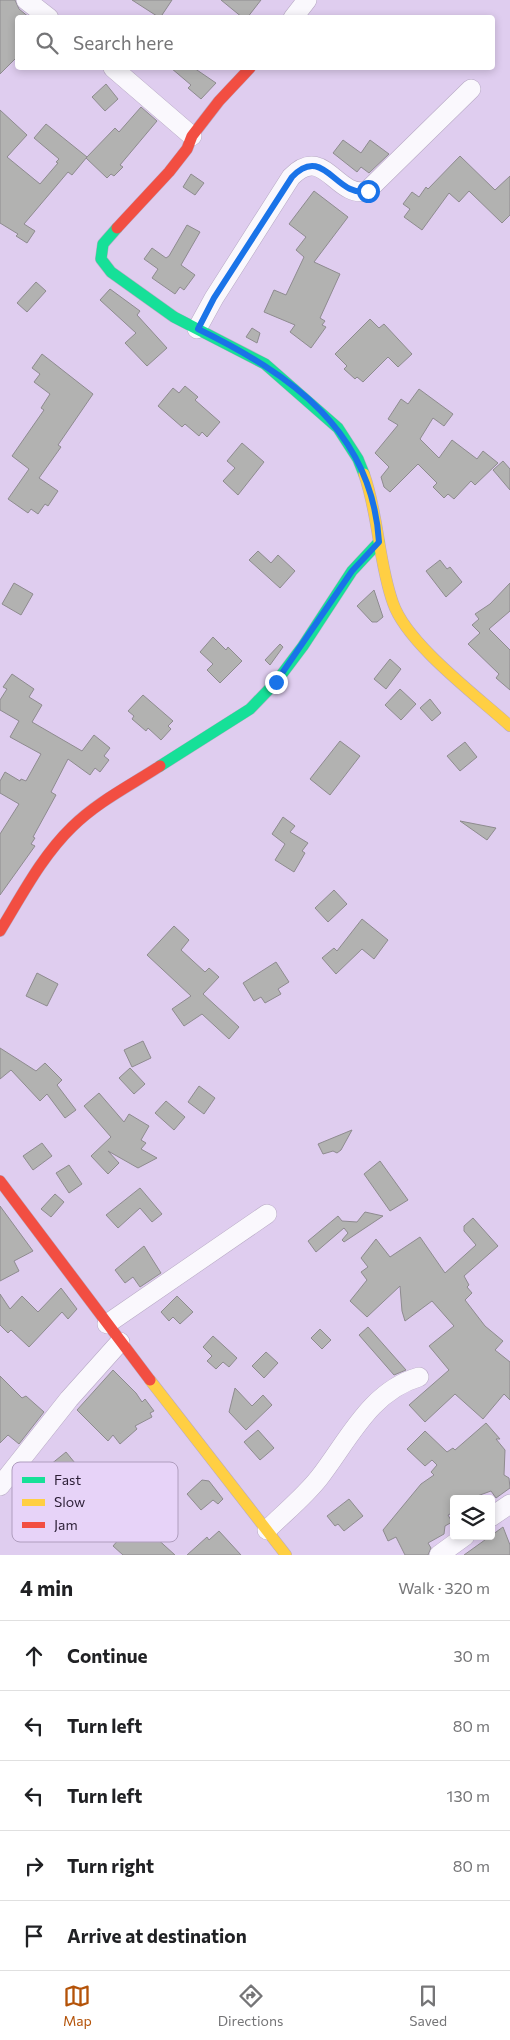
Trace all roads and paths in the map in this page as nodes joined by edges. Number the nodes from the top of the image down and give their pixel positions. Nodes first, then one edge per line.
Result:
1 (26, 0) edge
2 (307, 0) edge
3 (45, 15) edge
4 (295, 15) edge
5 (115, 70) edge
6 (248, 70) edge
7 (472, 89) dead end
8 (192, 136) junction
9 (198, 329) junction
10 (379, 542) junction
11 (510, 726) edge
12 (0, 931) edge
13 (0, 1182) edge
14 (267, 1214) dead end
15 (107, 1324) junction
16 (120, 1342) junction
17 (419, 1377) dead end
18 (19, 1462) edge
19 (12, 1471) edge
20 (0, 1486) edge
21 (510, 1504) edge
22 (495, 1514) edge
23 (268, 1530) junction
24 (460, 1540) edge
25 (286, 1555) edge
26 (440, 1555) edge

1 - 3 street
2 - 4 street
5 - 8 street
6 - 8 street
7 - 9 street
8 - 9 street
9 - 10 street
10 - 11 street
10 - 12 street
13 - 15 street
14 - 15 street
15 - 16 street
16 - 18 street
16 - 23 street
17 - 23 street
19 - 20 street
21 - 22 street
23 - 25 street
24 - 26 street

